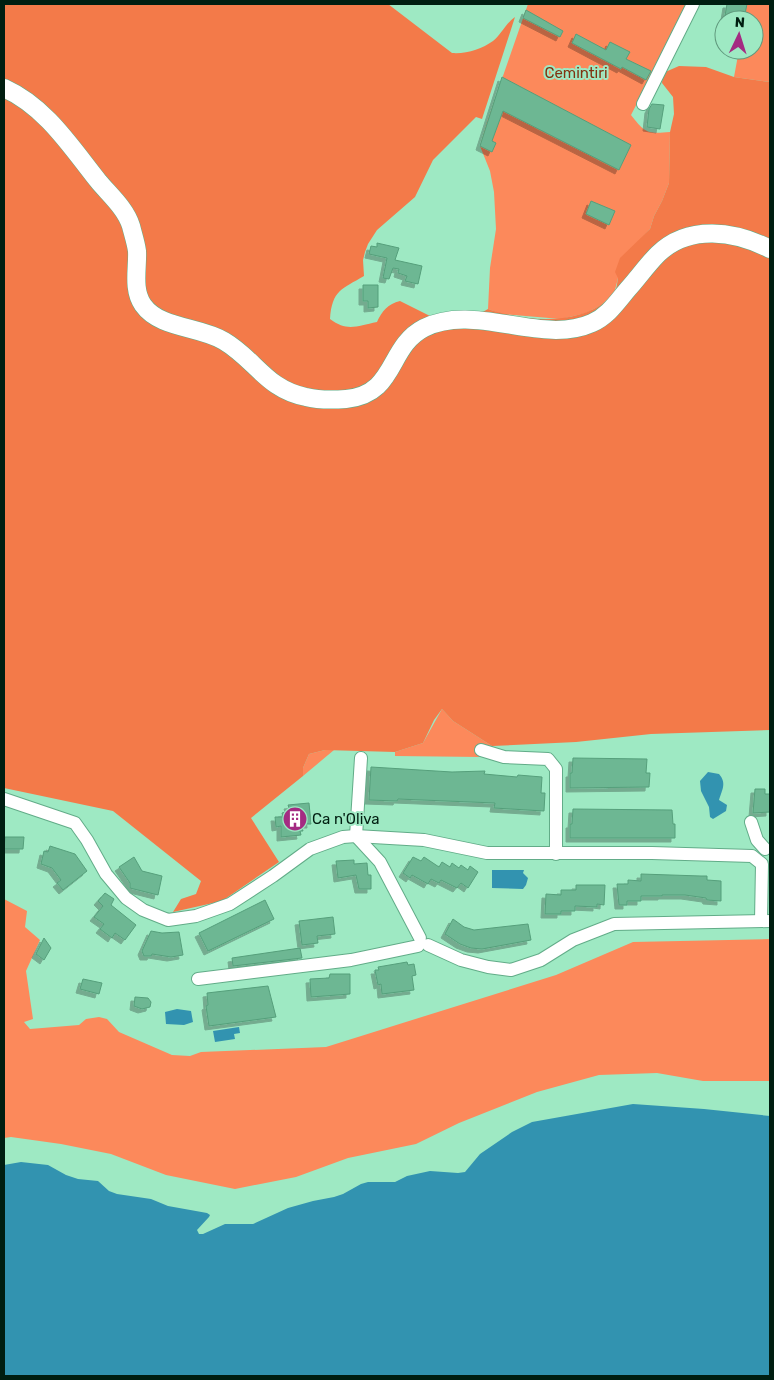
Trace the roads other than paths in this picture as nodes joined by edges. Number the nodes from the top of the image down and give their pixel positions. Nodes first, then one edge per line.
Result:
1 (693, 4) edge
2 (4, 88) edge
3 (644, 104) dead end
4 (770, 249) edge
5 (482, 750) dead end
6 (361, 758) dead end
7 (4, 799) edge
8 (751, 822) dead end
9 (356, 836) junction
10 (768, 847) edge
11 (556, 854) junction
12 (755, 859) junction
13 (766, 921) edge
14 (422, 943) junction
15 (198, 979) dead end

1 - 3 street
2 - 4 main road
5 - 11 street
6 - 9 street
7 - 9 street
8 - 10 street
9 - 11 street
9 - 14 street
10 - 12 street
11 - 12 street
12 - 13 street
13 - 14 street
14 - 15 street

